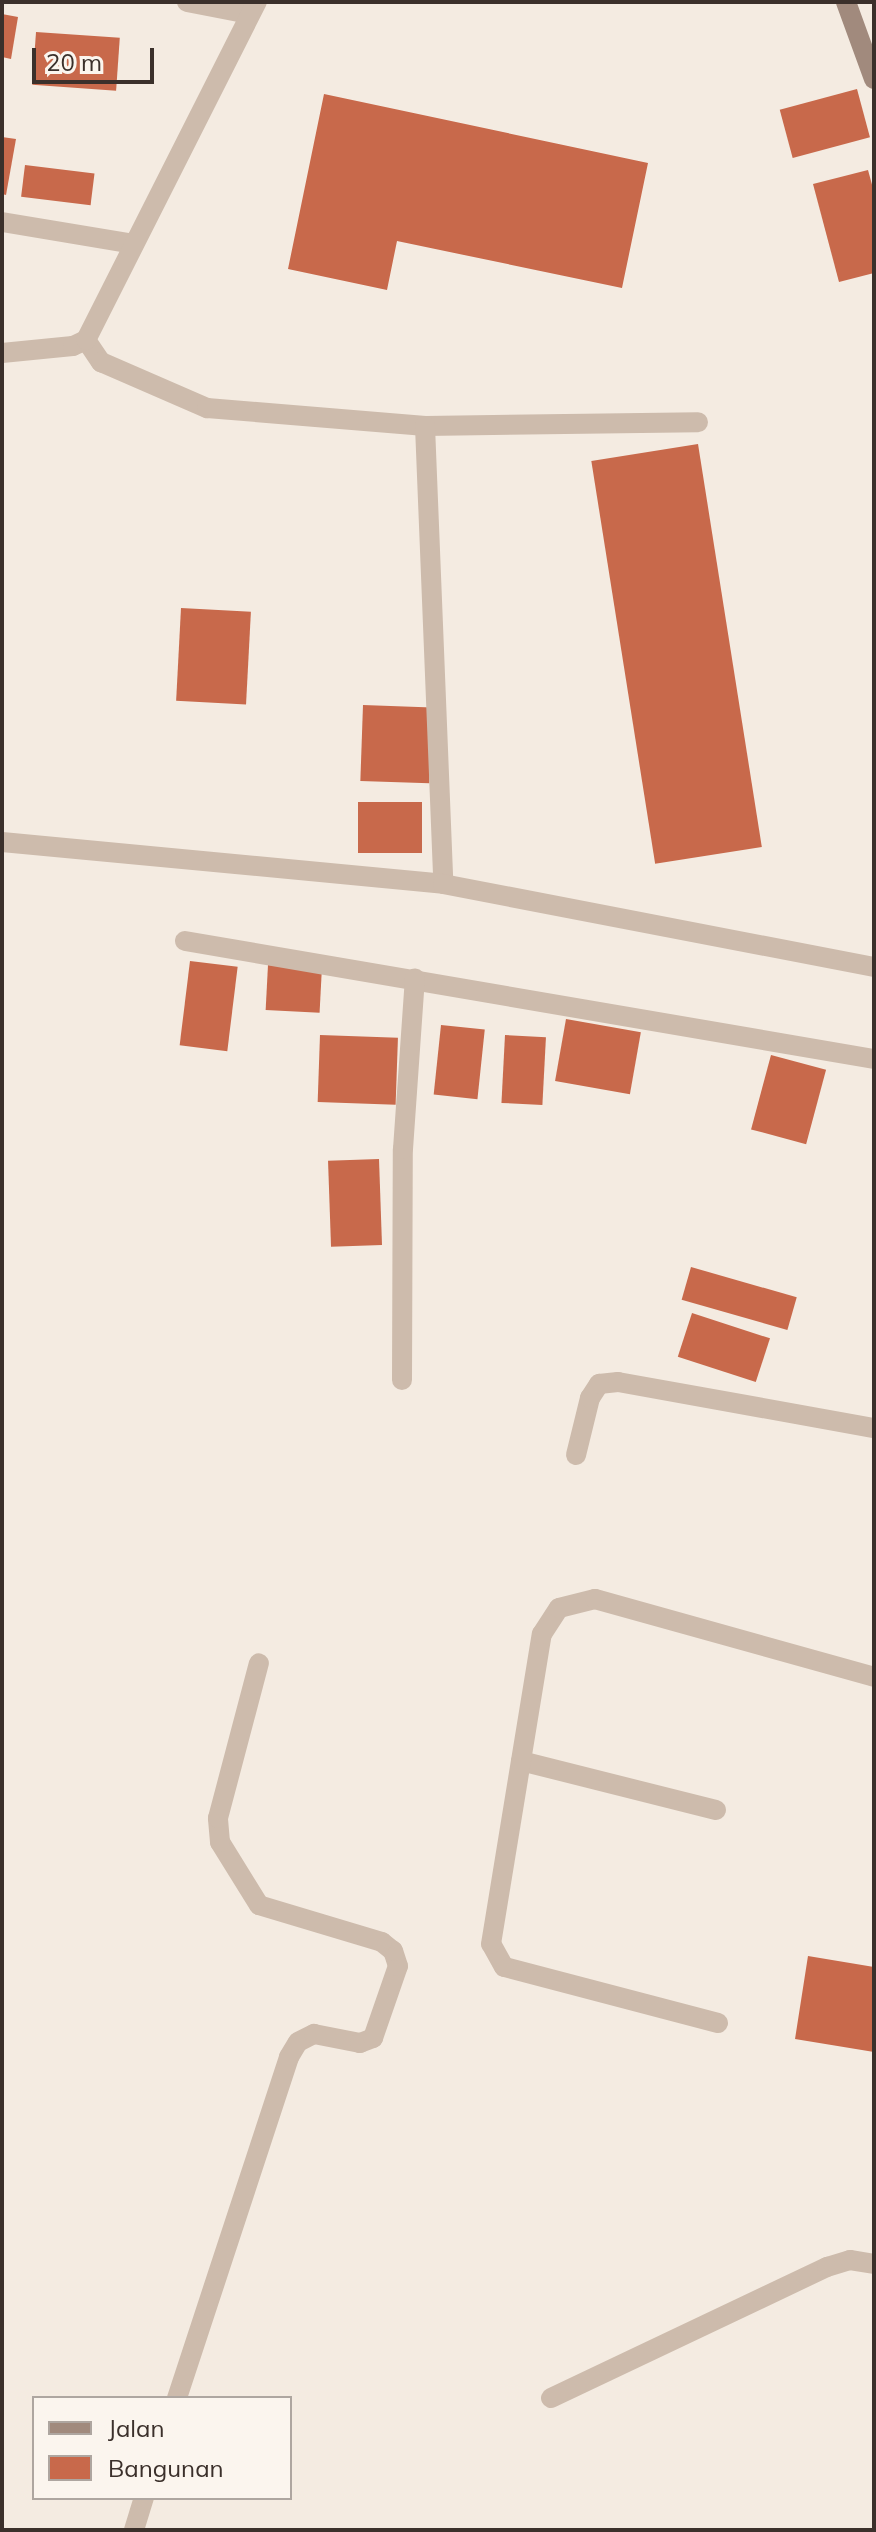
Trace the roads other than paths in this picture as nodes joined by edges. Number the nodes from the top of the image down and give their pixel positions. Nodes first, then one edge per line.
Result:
1 (187, 2) edge
2 (848, 2) edge
3 (253, 8) edge
4 (874, 79) edge
5 (2, 222) edge
6 (133, 244) junction
7 (86, 340) junction
8 (2, 353) edge
9 (698, 422) dead end
10 (425, 426) junction
11 (2, 842) edge
12 (443, 884) junction
13 (185, 941) dead end
14 (874, 967) edge
15 (415, 978) junction
16 (874, 1059) edge
17 (402, 1380) dead end
18 (874, 1428) edge
19 (576, 1455) dead end
20 (259, 1663) dead end
21 (874, 1677) edge
22 (521, 1761) junction
23 (716, 1810) dead end
24 (718, 2023) dead end
25 (874, 2264) edge
26 (178, 2396) edge
27 (551, 2398) dead end
28 (143, 2500) edge
29 (134, 2530) edge

1 - 3 street
2 - 4 street
3 - 6 street
5 - 6 street
6 - 7 street
7 - 8 street
7 - 10 street
9 - 10 street
10 - 12 street
11 - 12 street
12 - 14 street
13 - 15 street
15 - 16 street
15 - 17 street
18 - 19 street
20 - 26 street
21 - 22 street
22 - 23 street
22 - 24 street
25 - 27 street
28 - 29 street

